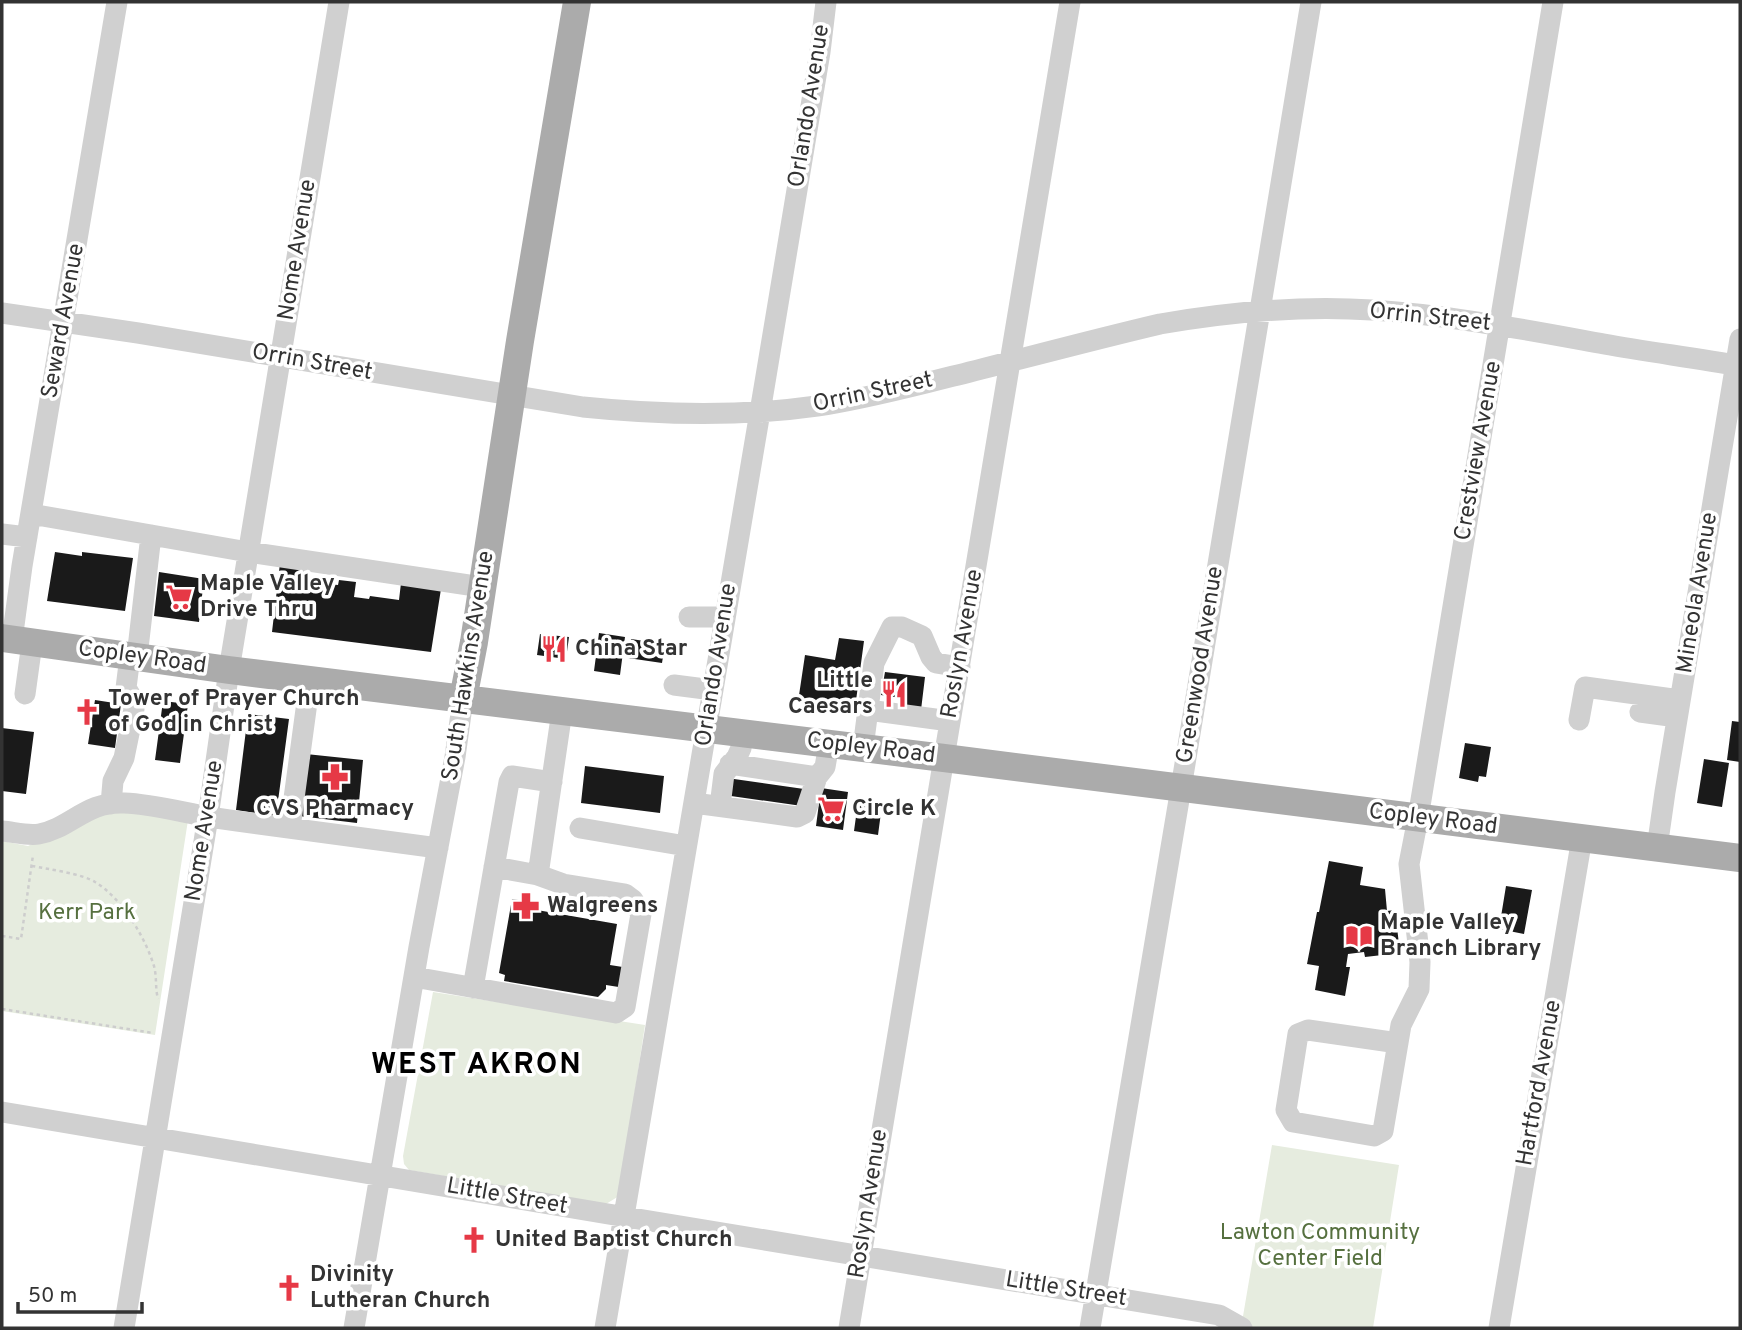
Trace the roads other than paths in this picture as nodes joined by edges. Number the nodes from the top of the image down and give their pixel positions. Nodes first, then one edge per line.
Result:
1 (117, 2) edge
2 (339, 2) edge
3 (577, 2) edge
4 (826, 2) edge
5 (1070, 2) edge
6 (1311, 2) edge
7 (1553, 2) edge
8 (1260, 310) junction
9 (2, 313) edge
10 (64, 322) junction
11 (1500, 326) junction
12 (1740, 339) edge
13 (281, 358) junction
14 (1010, 362) junction
15 (1738, 366) edge
16 (512, 396) junction
17 (760, 412) junction
18 (31, 514) junction
19 (2, 534) edge
20 (151, 535) junction
21 (27, 537) junction
22 (248, 552) junction
23 (482, 587) junction
24 (689, 617) dead end
25 (725, 617) junction
26 (15, 640) edge
27 (133, 657) junction
28 (960, 667) junction
29 (229, 670) junction
30 (310, 680) junction
31 (674, 685) dead end
32 (713, 690) junction
33 (26, 694) dead end
34 (463, 699) junction
35 (1679, 709) junction
36 (868, 710) junction
37 (562, 711) junction
38 (1640, 712) dead end
39 (1579, 720) dead end
40 (950, 721) junction
41 (707, 729) junction
42 (743, 733) junction
43 (782, 738) junction
44 (829, 744) junction
45 (863, 748) junction
46 (944, 758) junction
47 (730, 764) junction
48 (777, 771) junction
49 (817, 777) junction
50 (552, 782) junction
51 (1181, 788) junction
52 (694, 803) junction
53 (111, 804) junction
54 (720, 806) junction
55 (208, 817) junction
56 (1418, 818) junction
57 (290, 828) junction
58 (580, 828) dead end
59 (2, 831) edge
60 (1582, 838) junction
61 (687, 846) junction
62 (438, 848) junction
63 (1657, 848) junction
64 (1740, 859) edge
65 (494, 867) junction
66 (538, 875) junction
67 (414, 977) junction
68 (473, 988) junction
69 (1398, 1043) junction
70 (2, 1112) edge
71 (156, 1137) junction
72 (381, 1176) junction
73 (623, 1217) junction
74 (861, 1256) junction
75 (1096, 1294) junction
76 (124, 1328) edge
77 (354, 1328) edge
78 (605, 1328) edge
79 (849, 1328) edge
80 (1090, 1328) edge
81 (1242, 1328) edge
82 (1499, 1328) edge

1 - 10 street, Seward Avenue
2 - 13 street, Nome Avenue
3 - 16 main road, South Hawkins Avenue
4 - 17 street, Orlando Avenue
5 - 14 street, Roslyn Avenue
6 - 8 street, Greenwood Avenue
7 - 11 street, Crestview Avenue
8 - 11 street, Orrin Street
8 - 14 street, Orrin Street
8 - 51 street, Greenwood Avenue
9 - 10 street, Orrin Street
10 - 13 street, Orrin Street
10 - 18 street, Seward Avenue
11 - 15 street, Orrin Street
11 - 56 street, Crestview Avenue
12 - 15 street, Mineola Avenue
13 - 16 street, Orrin Street
13 - 22 street, Nome Avenue
14 - 17 street, Orrin Street
14 - 28 street, Roslyn Avenue
15 - 35 street, Mineola Avenue
16 - 17 street, Orrin Street
16 - 23 main road, South Hawkins Avenue
17 - 25 street, Orlando Avenue
18 - 20 street
18 - 21 street, Seward Avenue
19 - 21 street
20 - 22 street
20 - 27 street
21 - 26 street, Seward Avenue
22 - 23 street
22 - 29 street, Nome Avenue
23 - 34 main road, South Hawkins Avenue
24 - 25 street
25 - 32 street, Orlando Avenue
26 - 27 main road, Copley Road
26 - 33 street, Seward Avenue
27 - 29 main road, Copley Road
27 - 53 street
28 - 36 street
28 - 40 street, Roslyn Avenue
29 - 30 main road, Copley Road
29 - 55 street, Nome Avenue
30 - 34 main road, Copley Road
30 - 57 street
31 - 32 street
32 - 41 street, Orlando Avenue
34 - 37 main road, Copley Road
34 - 62 street, South Hawkins Avenue
35 - 38 street
35 - 39 street
35 - 63 street, Mineola Avenue
36 - 40 street
36 - 45 street
37 - 41 main road, Copley Road
37 - 50 street
40 - 46 street, Roslyn Avenue
41 - 42 main road, Copley Road
41 - 52 street, Orlando Avenue
42 - 43 main road, Copley Road
42 - 47 street
43 - 44 main road, Copley Road
43 - 48 street
44 - 45 main road, Copley Road
44 - 49 street
45 - 46 main road, Copley Road
46 - 51 main road, Copley Road
46 - 74 street, Roslyn Avenue
47 - 48 street
47 - 54 street
48 - 49 street
49 - 54 street
50 - 65 street
50 - 66 street
51 - 56 main road, Copley Road
51 - 75 street, Greenwood Avenue
52 - 54 street
52 - 61 street, Orlando Avenue
53 - 55 street
53 - 59 street
55 - 57 street
55 - 71 street, Nome Avenue
56 - 60 main road, Copley Road
56 - 69 street, Crestview Avenue
57 - 62 street
58 - 61 street
60 - 63 main road, Copley Road
60 - 82 street, Hartford Avenue
61 - 73 street, Orlando Avenue
62 - 67 street, South Hawkins Avenue
63 - 64 main road, Copley Road
65 - 66 street
65 - 68 street
66 - 68 street
67 - 68 street
67 - 72 street, South Hawkins Avenue
69 - 69 street, Crestview Avenue
70 - 71 street, Little Street
71 - 72 street, Little Street
71 - 76 street, Nome Avenue
72 - 73 street, Little Street
72 - 77 street, South Hawkins Avenue
73 - 74 street, Little Street
73 - 78 street, Orlando Avenue
74 - 75 street, Little Street
74 - 79 street, Roslyn Avenue
75 - 80 street, Greenwood Avenue
75 - 81 street, Little Street

